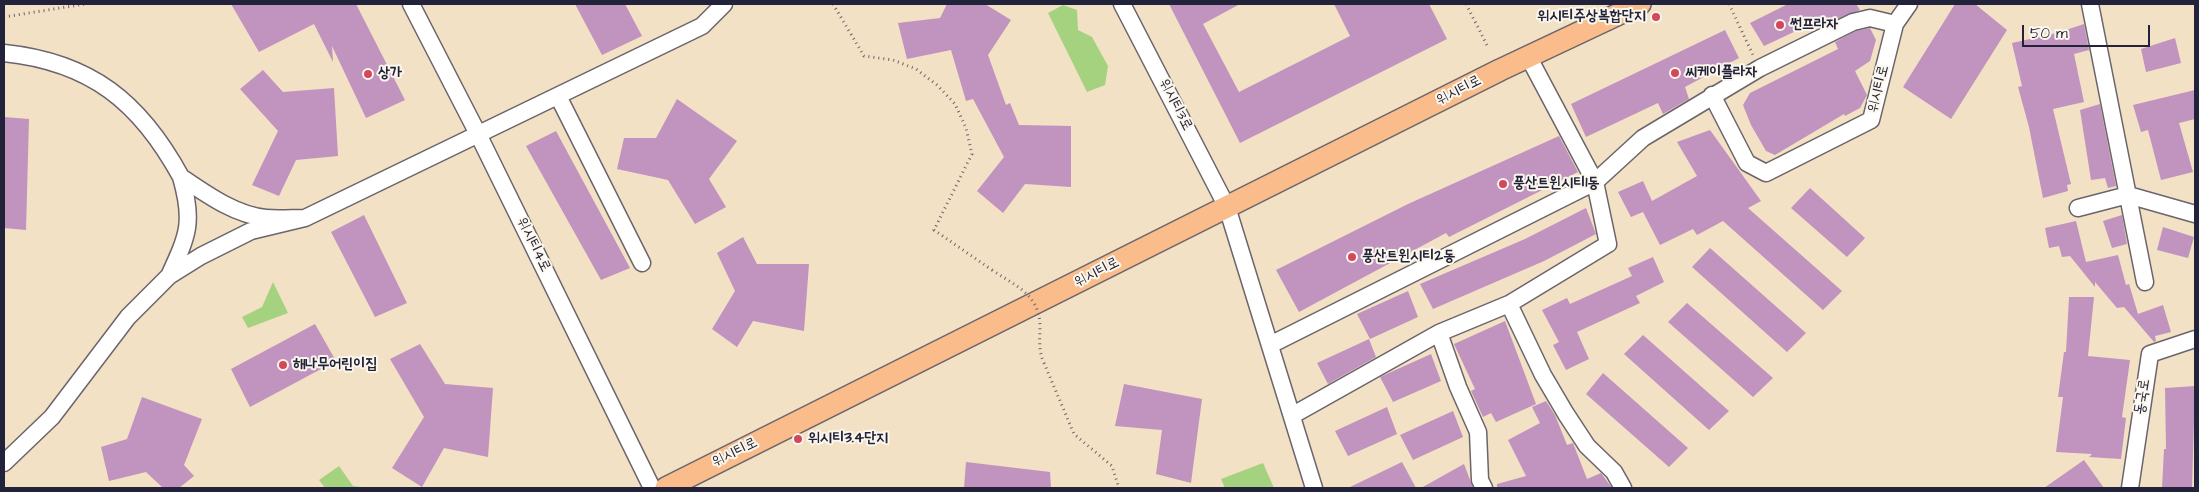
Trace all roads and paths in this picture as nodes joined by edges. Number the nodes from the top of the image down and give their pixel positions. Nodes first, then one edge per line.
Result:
1 (85, 4) edge
2 (411, 4) edge
3 (724, 4) edge
4 (833, 4) edge
5 (1122, 4) edge
6 (1466, 4) edge
7 (1640, 4) edge
8 (1729, 4) edge
9 (1909, 4) edge
10 (2090, 4) edge
11 (4, 17) edge
12 (1895, 24) junction
13 (1488, 46) dead end
14 (4, 53) edge
15 (1528, 56) junction
16 (1760, 68) junction
17 (1712, 95) junction
18 (558, 96) junction
19 (478, 134) junction
20 (181, 178) junction
21 (1595, 182) junction
22 (2128, 195) junction
23 (1227, 207) junction
24 (2078, 208) dead end
25 (2195, 214) edge
26 (305, 218) junction
27 (642, 263) dead end
28 (169, 276) junction
29 (2145, 282) dead end
30 (1509, 304) junction
31 (1438, 333) junction
32 (2195, 339) edge
33 (1270, 345) junction
34 (1293, 415) junction
35 (4, 463) edge
36 (652, 488) edge
37 (666, 488) edge
38 (1119, 488) edge
39 (1314, 488) edge
40 (1484, 488) edge
41 (1624, 488) edge
42 (2130, 488) edge

1 - 11 path
2 - 19 street, 위시티4로
3 - 18 street
4 - 38 path, bridge
5 - 23 street, 위시티3로
6 - 13 path
7 - 15 main road, 위시티로
8 - 16 path
9 - 12 street, 위시티로
10 - 22 street
12 - 16 street
12 - 17 street, 위시티로
14 - 20 street
15 - 21 street
15 - 23 main road, 위시티로
16 - 17 street
17 - 21 street
18 - 19 street
18 - 27 street
19 - 26 street
19 - 36 street, 위시티4로
20 - 26 street
20 - 28 street
21 - 30 street
21 - 33 street
22 - 24 street
22 - 25 street
22 - 29 street
23 - 33 street, 위시티3로
23 - 37 main road, 위시티로
26 - 28 street
28 - 35 street
30 - 31 street
30 - 41 street
31 - 34 street
31 - 40 street
32 - 42 street, 동국로
33 - 34 street, 위시티3로
34 - 39 street, 위시티3로

